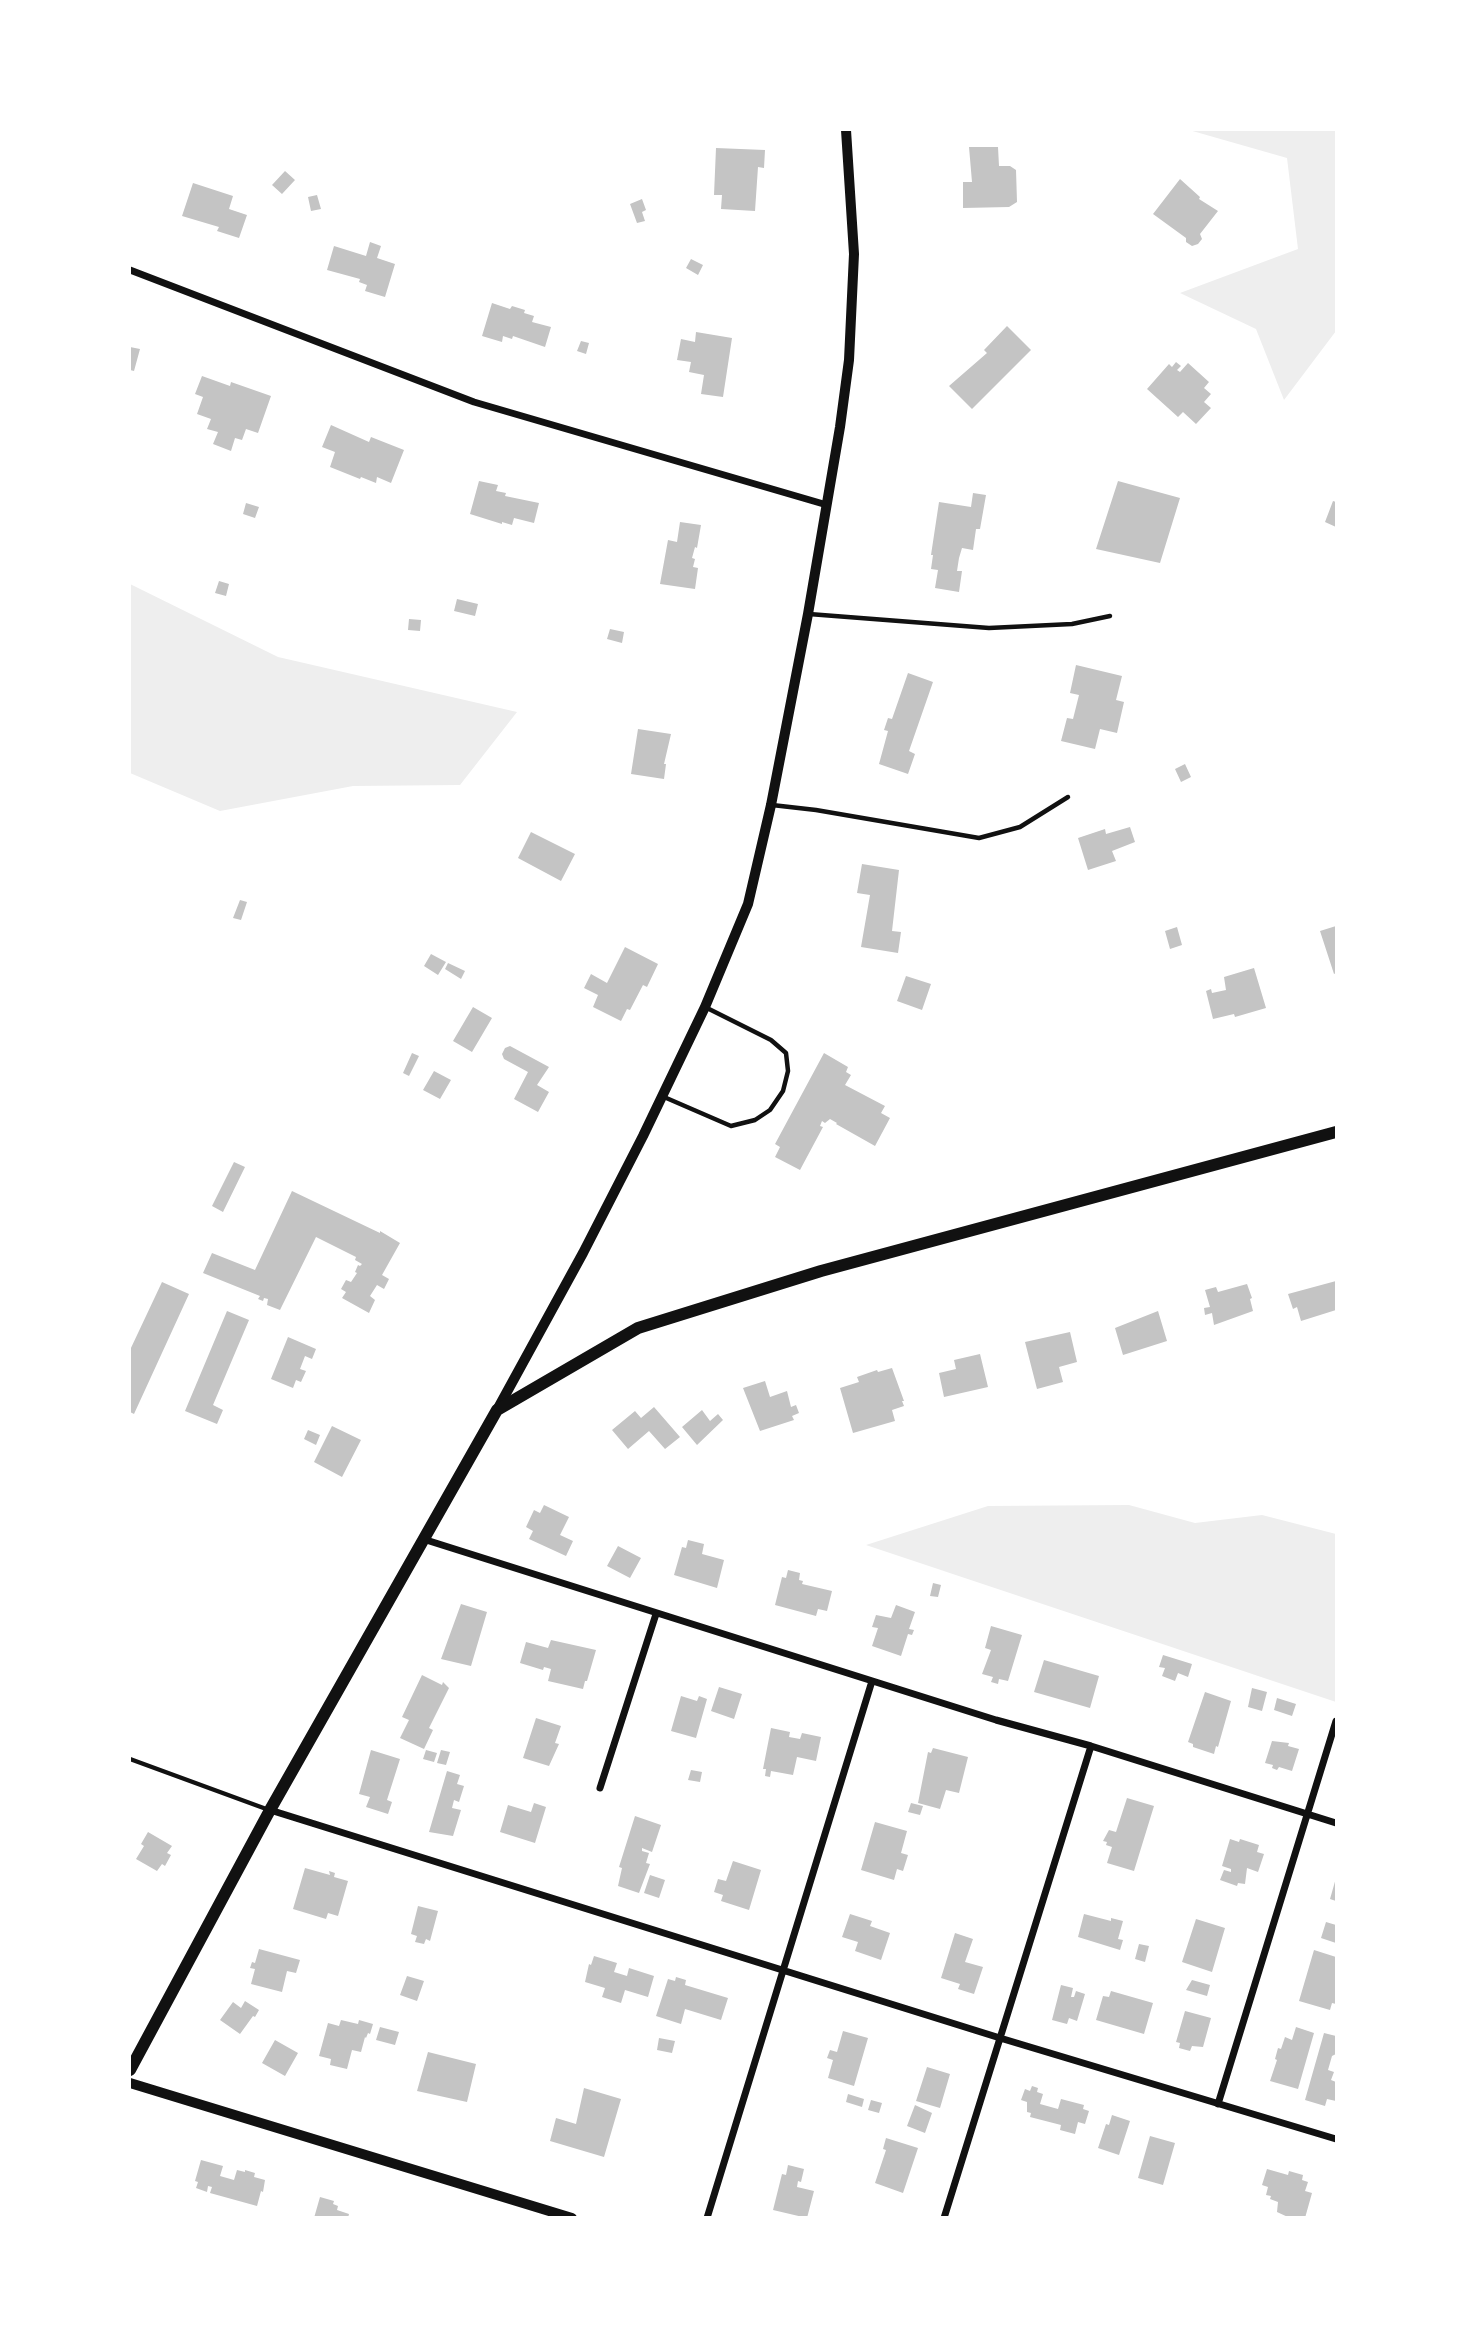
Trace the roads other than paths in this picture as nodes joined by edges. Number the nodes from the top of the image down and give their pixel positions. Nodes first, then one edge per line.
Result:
1 (846, 130) edge
2 (130, 270) edge
3 (827, 505) junction
4 (808, 614) junction
5 (1110, 616) dead end
6 (1068, 797) dead end
7 (771, 805) junction
8 (705, 1007) junction
9 (662, 1096) junction
10 (1336, 1132) edge
11 (497, 1410) junction
12 (423, 1539) junction
13 (656, 1614) junction
14 (872, 1681) junction
15 (1336, 1721) edge
16 (1091, 1746) junction
17 (130, 1759) edge
18 (600, 1788) dead end
19 (270, 1810) junction
20 (1307, 1814) junction
21 (1336, 1823) edge
22 (785, 1970) junction
23 (1000, 2038) junction
24 (130, 2070) edge
25 (130, 2083) edge
26 (1218, 2104) junction
27 (1336, 2139) edge
28 (572, 2217) edge
29 (707, 2217) edge
30 (944, 2217) edge

1 - 3 street
2 - 3 street
3 - 4 street
4 - 5 lane
4 - 7 street
6 - 7 lane
7 - 8 street
8 - 9 street
8 - 9 lane
9 - 11 street
10 - 11 main road
11 - 12 main road
12 - 13 street
12 - 19 main road
13 - 14 street
13 - 18 street
14 - 16 street
14 - 22 street
15 - 20 street
16 - 20 street
16 - 23 street
17 - 19 lane
19 - 22 street
19 - 24 main road
20 - 21 street
20 - 26 street
22 - 23 street
22 - 29 street
23 - 26 street
23 - 30 street
25 - 28 street
26 - 27 street

